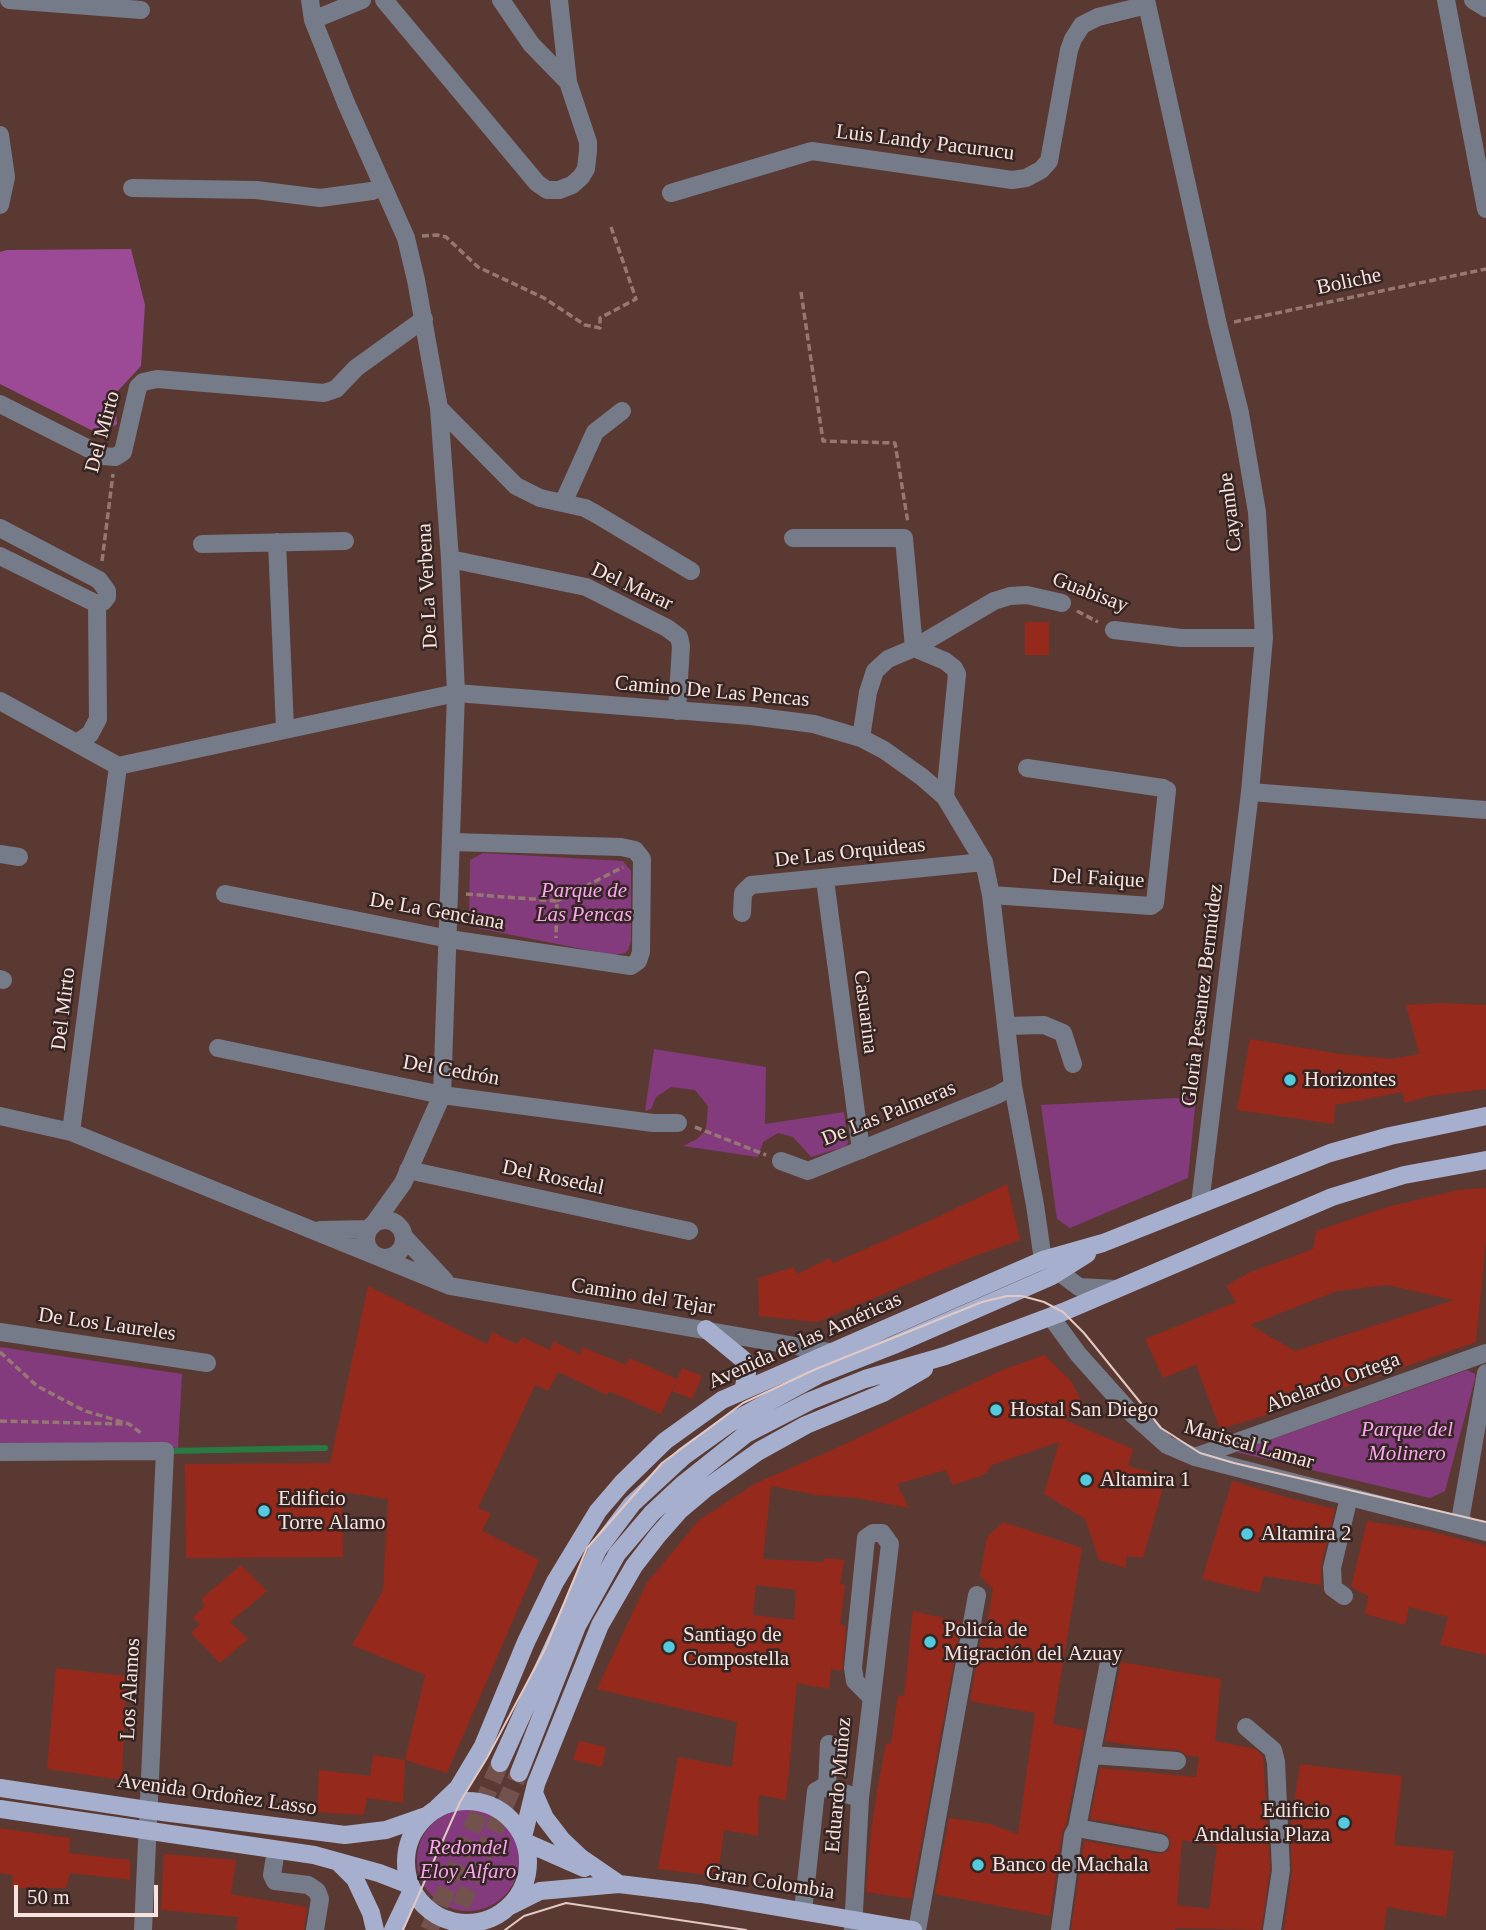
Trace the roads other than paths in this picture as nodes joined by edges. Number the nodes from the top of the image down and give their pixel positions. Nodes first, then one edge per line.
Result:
1 (9, 0) edge
2 (310, 0) edge
3 (362, 0) edge
4 (384, 0) edge
5 (501, 0) edge
6 (559, 0) edge
7 (1446, 0) edge
8 (1474, 0) edge
9 (1147, 3) edge
10 (1486, 8) edge
11 (141, 10) dead end
12 (313, 20) junction
13 (568, 82) junction
14 (0, 135) edge
15 (383, 186) junction
16 (132, 188) dead end
17 (671, 193) dead end
18 (0, 205) edge
19 (1486, 209) edge
20 (424, 319) junction
21 (0, 404) edge
22 (439, 408) junction
23 (622, 411) dead end
24 (564, 503) junction
25 (0, 528) edge
26 (793, 538) dead end
27 (345, 541) dead end
28 (277, 542) junction
29 (202, 544) dead end
30 (0, 556) edge
31 (450, 559) junction
32 (691, 571) dead end
33 (1062, 603) road end
34 (97, 604) junction
35 (1114, 630) road end
36 (1264, 638) junction
37 (914, 648) junction
38 (456, 693) junction
39 (0, 701) edge
40 (677, 711) junction
41 (285, 729) junction
42 (861, 738) junction
43 (77, 743) junction
44 (118, 766) junction
45 (1027, 768) dead end
46 (1250, 792) junction
47 (945, 797) junction
48 (1486, 810) edge
49 (452, 842) junction
50 (0, 854) edge
51 (19, 857) dead end
52 (984, 862) junction
53 (825, 880) junction
54 (225, 894) dead end
55 (992, 895) junction
56 (741, 914) dead end
57 (449, 939) junction
58 (1006, 1026) junction
59 (218, 1048) dead end
60 (1073, 1064) dead end
61 (1013, 1086) junction
62 (442, 1095) junction
63 (0, 1116) edge
64 (1486, 1116) edge
65 (678, 1123) road end
66 (71, 1132) junction
67 (861, 1150) junction
68 (1486, 1160) edge
69 (781, 1161) road end
70 (406, 1177) junction
71 (1200, 1204) junction
72 (371, 1227) junction
73 (313, 1231) junction
74 (689, 1231) dead end
75 (403, 1234) junction
76 (1103, 1243) junction
77 (379, 1257) junction
78 (1043, 1260) junction
79 (1059, 1272) junction
80 (450, 1286) junction
81 (1116, 1289) junction
82 (1007, 1296) junction
83 (1051, 1317) junction
84 (706, 1329) junction
85 (0, 1332) edge
86 (830, 1352) junction
87 (1486, 1353) edge
88 (945, 1356) junction
89 (207, 1363) dead end
90 (1486, 1373) edge
91 (743, 1391) junction
92 (0, 1452) edge
93 (1195, 1457) junction
94 (1349, 1497) junction
95 (1463, 1526) junction
96 (1486, 1532) edge
97 (977, 1595) dead end
98 (1345, 1596) dead end
99 (1110, 1657) dead end
100 (870, 1696) junction
101 (1246, 1727) dead end
102 (830, 1744) dead end
103 (1091, 1755) junction
104 (1177, 1762) dead end
105 (500, 1763) tunnel mouth
106 (519, 1773) tunnel mouth
107 (0, 1788) edge
108 (827, 1788) junction
109 (534, 1793) junction
110 (860, 1798) junction
111 (0, 1809) edge
112 (147, 1810) junction
113 (432, 1812) junction
114 (280, 1827) junction
115 (1077, 1828) junction
116 (146, 1831) junction
117 (524, 1839) junction
118 (1160, 1843) dead end
119 (276, 1850) junction
120 (339, 1863) junction
121 (619, 1884) junction
122 (411, 1888) junction
123 (503, 1911) junction
124 (803, 1912) junction
125 (853, 1925) edge
126 (143, 1930) edge
127 (315, 1930) edge
128 (375, 1930) edge
129 (393, 1930) edge
130 (482, 1930) edge
131 (915, 1930) edge
132 (1060, 1930) edge
133 (1272, 1930) edge

1 - 11 street
2 - 12 street, De La Verbena
3 - 12 street
4 - 13 street
5 - 13 street
6 - 13 street
7 - 19 street
8 - 10 street
9 - 17 street, Luis Landy Pacurucu
9 - 36 street, Cayambe
12 - 15 street, De La Verbena
14 - 18 street
15 - 16 street
15 - 20 street, De La Verbena
20 - 21 street, Del Mirto
20 - 22 street, De La Verbena
22 - 24 street
22 - 31 street, De La Verbena
23 - 24 street
24 - 32 street
25 - 34 street
26 - 37 street
27 - 28 street
28 - 29 street
28 - 41 street
30 - 34 street
31 - 38 street, De La Verbena
31 - 40 street, Del Marar
33 - 37 street, Guabisay
34 - 43 street
35 - 36 street, Guabisay
36 - 46 street, Cayambe
37 - 42 street, Guabisay
37 - 47 street
38 - 40 street, Camino De Las Pencas
38 - 41 street, Camino De Las Pencas
38 - 49 street, De La Verbena
39 - 43 street
40 - 42 street, Camino De Las Pencas
41 - 44 street, Camino De Las Pencas
42 - 47 street, Camino De Las Pencas
43 - 44 street
44 - 66 street, Del Mirto
45 - 55 street, Del Faique
46 - 48 street
46 - 71 street, Gloria Pesantez Bermúdez
47 - 52 street, Camino De Las Pencas
49 - 57 street, De La Verbena
49 - 57 street, De La Genciana
50 - 51 street
52 - 53 street, De Las Orquideas
52 - 55 street, Camino De Las Pencas
53 - 56 street, De Las Orquideas
53 - 67 street, Casuarina
54 - 57 street, De La Genciana
55 - 58 street, Camino De Las Pencas
57 - 62 street, De La Verbena
58 - 60 street
58 - 61 street, Camino De Las Pencas
59 - 62 street, Del Cedrón
61 - 67 street, De Las Palmeras
61 - 78 street, Camino De Las Pencas
62 - 65 street, Del Cedrón
62 - 70 street, De La Verbena
63 - 66 street, Camino del Tejar
64 - 71 main road, Avenida de las Américas
66 - 73 street, Camino del Tejar
67 - 69 street, De Las Palmeras
68 - 81 main road
70 - 72 street, De La Verbena
70 - 74 street, Del Rosedal
70 - 75 street, De La Verbena
71 - 76 main road, Avenida de las Américas
72 - 73 street, Camino del Tejar
72 - 75 street
72 - 77 street
73 - 77 street, Camino del Tejar
75 - 77 street
75 - 80 street
76 - 78 main road, Avenida de las Américas
76 - 79 main road, Avenida de las Américas
77 - 80 street, Camino del Tejar
78 - 79 street
78 - 82 main road
78 - 86 main road, Avenida de las Américas
79 - 81 street
79 - 82 main road, Avenida de las Américas
80 - 84 street, Camino del Tejar
81 - 83 main road
82 - 105 main road, Avenida de las Américas
83 - 88 main road
83 - 93 street, Mariscal Lamar
84 - 86 street, Camino del Tejar
84 - 91 main road
85 - 89 street, De Los Laureles
86 - 91 main road, Avenida de las Américas
87 - 93 street, Abelardo Ortega
88 - 106 main road
88 - 109 main road
90 - 95 street
91 - 113 main road, Avenida de las Américas
92 - 112 street, Los Alamos
93 - 94 street, Mariscal Lamar
94 - 95 street, Mariscal Lamar
94 - 98 street
95 - 96 street, Mariscal Lamar
97 - 131 street
99 - 103 street
100 - 100 street, Eduardo Muñoz
100 - 110 street, Eduardo Muñoz
101 - 133 street
102 - 108 street
103 - 104 street
103 - 115 street
107 - 112 main road, Avenida Ordoñez Lasso
108 - 110 street
108 - 124 street
109 - 117 main road
109 - 121 main road
110 - 125 street, Eduardo Muñoz
111 - 116 main road
112 - 114 main road, Avenida Ordoñez Lasso
112 - 116 street, Los Alamos
113 - 114 main road, Avenida Ordoñez Lasso
113 - 117 main road
113 - 122 main road
114 - 119 main road
115 - 118 street
115 - 132 street
116 - 119 main road
116 - 126 street, Los Alamos
117 - 121 main road, Gran Colombia
117 - 123 main road
119 - 120 main road
119 - 127 street
120 - 122 main road
120 - 128 main road
121 - 123 main road, Gran Colombia
121 - 124 main road, Gran Colombia
122 - 123 main road
122 - 129 main road
123 - 130 main road
124 - 125 main road, Gran Colombia
125 - 131 main road, Gran Colombia

